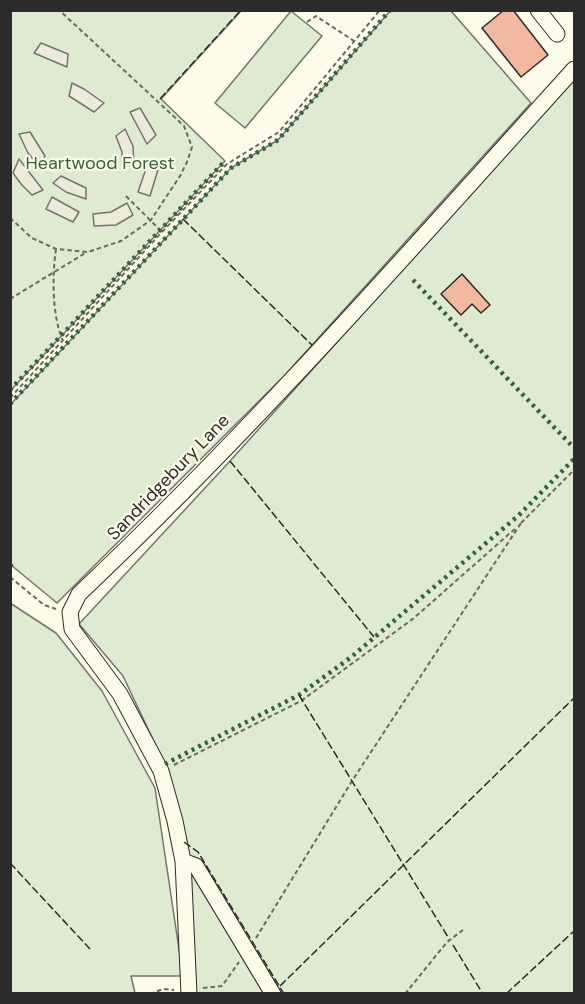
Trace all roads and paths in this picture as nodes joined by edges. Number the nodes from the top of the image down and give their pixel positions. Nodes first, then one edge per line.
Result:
1 (59, 10) edge
2 (380, 10) edge
3 (538, 10) edge
4 (307, 22) dead end
5 (557, 34) dead end
6 (354, 41) junction
7 (574, 69) edge
8 (126, 196) dead end
9 (10, 218) edge
10 (151, 220) junction
11 (162, 232) junction
12 (56, 249) junction
13 (88, 252) junction
14 (53, 272) junction
15 (10, 299) edge
16 (63, 341) junction
17 (10, 398) edge
18 (574, 470) edge
19 (521, 523) junction
20 (10, 577) edge
21 (70, 612) junction
22 (161, 771) junction
23 (183, 861) junction
24 (463, 930) dead end
25 (247, 951) junction
26 (189, 992) edge
27 (150, 993) edge
28 (273, 993) edge
29 (405, 993) edge

1 - 10 path
2 - 6 path
3 - 5 street
4 - 6 path
6 - 11 path
7 - 21 street, Sandridgebury Lane
8 - 10 path
9 - 12 path
10 - 11 path
10 - 13 path
11 - 16 path
12 - 13 path
12 - 14 path
13 - 14 path
14 - 15 path
14 - 16 path
16 - 17 path
18 - 19 path
19 - 22 path
19 - 25 path
20 - 21 path
21 - 22 street
22 - 23 street
23 - 25 street
23 - 26 street
24 - 29 path
25 - 26 path
25 - 28 street
26 - 27 path

